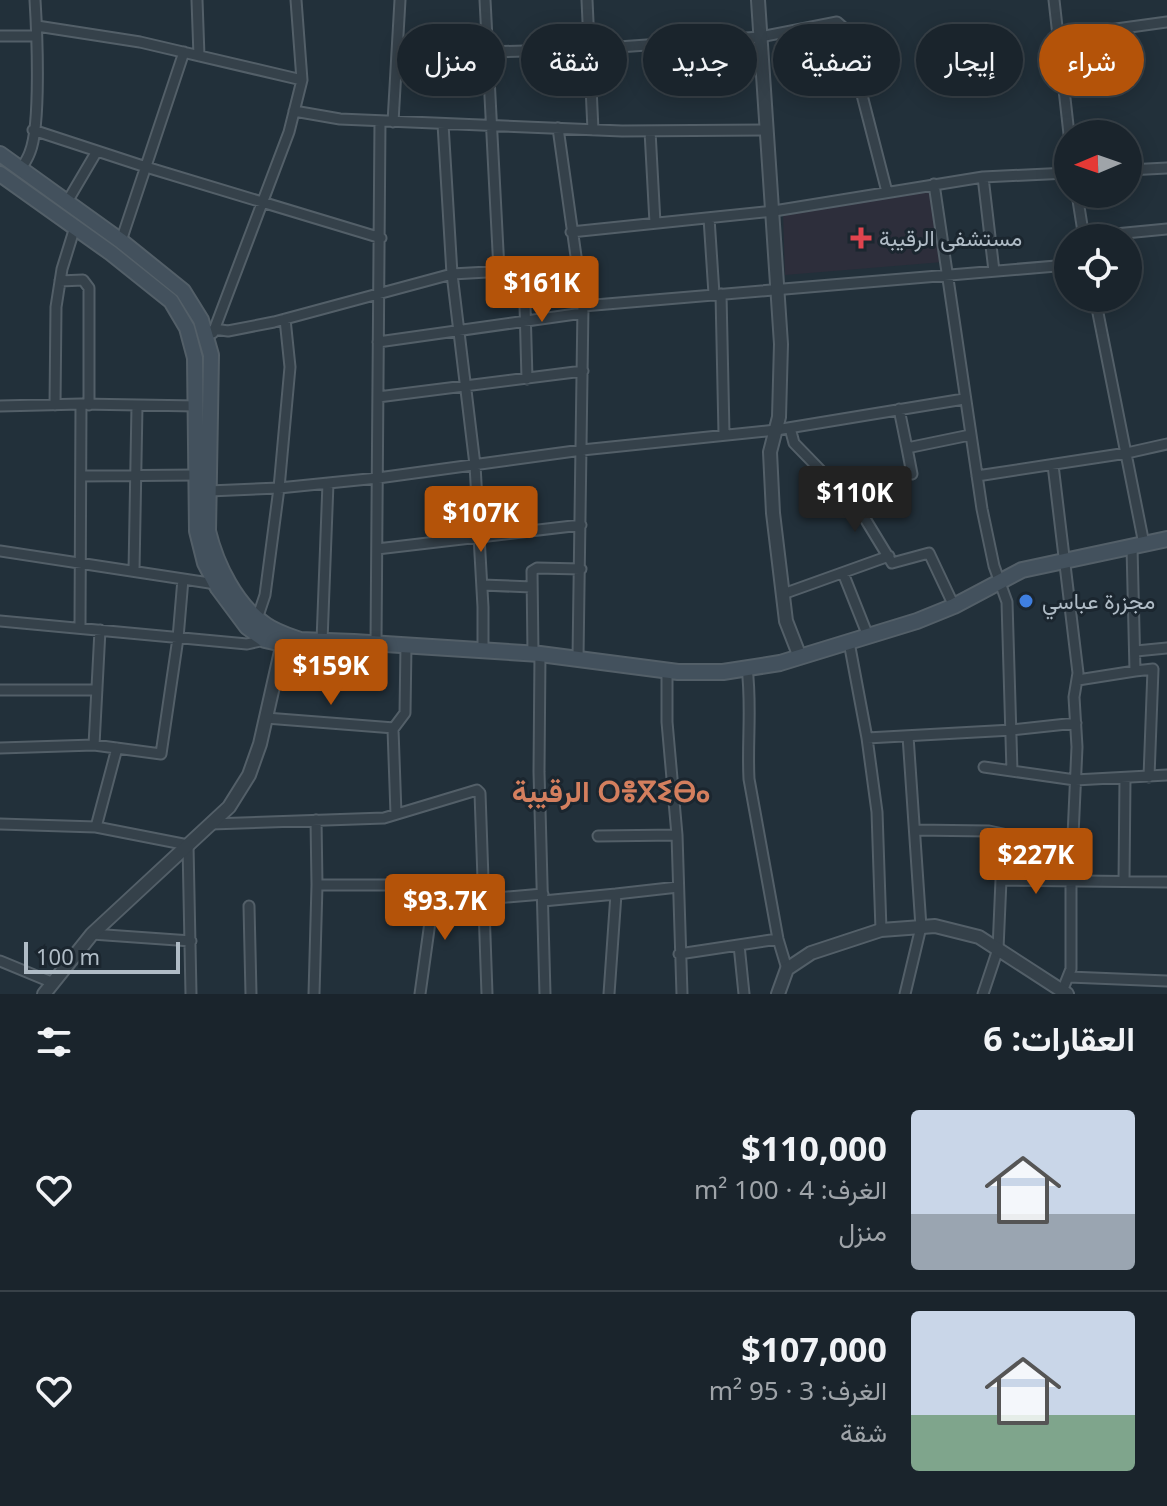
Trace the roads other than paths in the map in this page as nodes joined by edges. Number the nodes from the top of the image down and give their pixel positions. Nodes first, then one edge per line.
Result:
1 (35, 0) edge
2 (197, 0) edge
3 (296, 0) edge
4 (400, 0) edge
5 (485, 0) edge
6 (587, 0) edge
7 (758, 0) edge
8 (1054, 0) edge
9 (1167, 22) edge
10 (399, 24) edge
11 (487, 24) edge
12 (588, 24) edge
13 (1057, 24) edge
14 (1144, 25) edge
15 (36, 31) junction
16 (0, 36) edge
17 (760, 37) junction
18 (627, 46) edge
19 (184, 52) junction
20 (199, 56) junction
21 (397, 64) edge
22 (302, 80) junction
23 (490, 96) edge
24 (592, 96) edge
25 (1065, 96) edge
26 (294, 111) junction
27 (1067, 120) edge
28 (380, 121) junction
29 (393, 122) junction
30 (443, 124) junction
31 (491, 126) junction
32 (558, 128) junction
33 (33, 130) junction
34 (593, 130) junction
35 (767, 130) junction
36 (650, 131) junction
37 (97, 151) junction
38 (0, 154) edge
39 (146, 167) junction
40 (1167, 168) edge
41 (21, 169) junction
42 (1142, 169) edge
43 (0, 174) edge
44 (1054, 174) edge
45 (983, 177) junction
46 (934, 184) junction
47 (887, 192) junction
48 (67, 202) junction
49 (262, 202) junction
50 (774, 211) junction
51 (709, 218) junction
52 (655, 223) junction
53 (75, 227) junction
54 (1167, 229) edge
55 (1142, 231) edge
56 (571, 232) junction
57 (381, 238) junction
58 (121, 241) junction
59 (1054, 266) edge
60 (576, 267) junction
61 (524, 269) junction
62 (499, 270) junction
63 (994, 271) junction
64 (452, 274) junction
65 (949, 275) junction
66 (60, 281) junction
67 (778, 288) junction
68 (380, 294) junction
69 (718, 294) junction
70 (583, 310) junction
71 (1098, 312) edge
72 (285, 319) junction
73 (526, 320) junction
74 (214, 329) junction
75 (458, 330) junction
76 (378, 342) junction
77 (208, 345) junction
78 (583, 371) junction
79 (527, 379) junction
80 (465, 387) junction
81 (378, 397) junction
82 (964, 399) junction
83 (85, 404) junction
84 (55, 405) junction
85 (0, 406) edge
86 (137, 406) junction
87 (197, 406) junction
88 (899, 409) junction
89 (790, 428) junction
90 (776, 430) junction
91 (724, 434) junction
92 (970, 435) junction
93 (1167, 444) edge
94 (907, 448) junction
95 (582, 450) junction
96 (1127, 453) junction
97 (475, 465) junction
98 (1053, 465) junction
99 (912, 474) dead end
100 (136, 475) junction
101 (197, 475) junction
102 (82, 476) junction
103 (977, 476) junction
104 (378, 478) junction
105 (328, 483) junction
106 (279, 488) junction
107 (209, 491) junction
108 (581, 525) junction
109 (479, 538) junction
110 (1167, 539) edge
111 (1138, 546) junction
112 (377, 549) junction
113 (0, 551) edge
114 (889, 556) junction
115 (1064, 561) junction
116 (81, 565) junction
117 (581, 569) junction
118 (134, 571) junction
119 (843, 573) junction
120 (183, 579) junction
121 (1001, 580) junction
122 (216, 584) junction
123 (482, 585) junction
124 (532, 587) junction
125 (783, 594) junction
126 (954, 606) junction
127 (257, 619) junction
128 (0, 621) edge
129 (80, 628) junction
130 (100, 630) junction
131 (868, 636) junction
132 (178, 638) junction
133 (284, 639) junction
134 (265, 640) junction
135 (322, 641) junction
136 (849, 642) junction
137 (376, 643) junction
138 (406, 645) junction
139 (1167, 648) edge
140 (483, 650) junction
141 (1136, 651) junction
142 (536, 654) junction
143 (800, 657) junction
144 (578, 658) junction
145 (747, 668) junction
146 (667, 670) junction
147 (1135, 671) junction
148 (1078, 680) junction
149 (0, 690) edge
150 (97, 690) junction
151 (266, 718) junction
152 (1076, 723) junction
153 (394, 728) junction
154 (1012, 730) junction
155 (908, 736) junction
156 (867, 738) junction
157 (94, 745) junction
158 (0, 748) edge
159 (117, 748) junction
160 (984, 767) dead end
161 (1012, 771) junction
162 (1167, 775) edge
163 (1149, 777) junction
164 (1125, 779) junction
165 (1075, 780) junction
166 (396, 814) junction
167 (316, 820) junction
168 (0, 824) edge
169 (211, 824) junction
170 (96, 827) junction
171 (915, 830) junction
172 (677, 835) junction
173 (598, 836) dead end
174 (188, 845) junction
175 (1001, 880) junction
176 (1071, 880) junction
177 (1124, 881) junction
178 (1167, 882) edge
179 (317, 885) junction
180 (485, 885) junction
181 (435, 886) junction
182 (678, 887) junction
183 (616, 894) junction
184 (543, 897) junction
185 (485, 899) junction
186 (249, 906) dead end
187 (921, 927) junction
188 (881, 930) junction
189 (92, 934) junction
190 (778, 939) junction
191 (191, 941) junction
192 (739, 945) junction
193 (998, 949) junction
194 (679, 954) junction
195 (0, 961) edge
196 (787, 969) junction
197 (1069, 977) junction
198 (1167, 981) edge
199 (51, 982) junction
200 (1064, 993) edge
201 (44, 994) edge
202 (191, 994) edge
203 (251, 994) edge
204 (314, 994) edge
205 (420, 994) edge
206 (487, 994) edge
207 (545, 994) edge
208 (609, 994) edge
209 (682, 994) edge
210 (744, 994) edge
211 (778, 994) edge
212 (905, 994) edge
213 (983, 994) edge

1 - 15 street
2 - 20 street
3 - 22 street
4 - 10 street
5 - 11 street
6 - 12 street
7 - 17 street
8 - 13 street
9 - 14 street
15 - 16 street
15 - 19 street
15 - 33 street
17 - 18 street
17 - 35 street
17 - 47 street
19 - 20 street
19 - 39 street
20 - 22 street
21 - 29 street
22 - 26 street
23 - 31 street
24 - 34 street
25 - 27 street
26 - 28 street
26 - 49 street
28 - 29 street
28 - 57 street
29 - 30 street
30 - 31 street
30 - 64 street
31 - 32 street
31 - 62 street
32 - 34 street
32 - 56 street
33 - 37 street
33 - 41 street
34 - 36 street
35 - 36 street
35 - 50 street
36 - 52 street
37 - 39 street
37 - 48 street
38 - 41 main road
39 - 49 street
39 - 58 street
40 - 42 street
41 - 48 main road
43 - 53 main road
44 - 45 street
45 - 46 street
45 - 63 street
46 - 47 street
46 - 65 street
47 - 50 street
48 - 58 main road
49 - 57 street
49 - 74 street
50 - 51 street
50 - 67 street
51 - 52 street
51 - 69 street
52 - 56 street
53 - 66 street
53 - 87 main road
54 - 55 street
56 - 60 street
57 - 68 street
58 - 77 main road
59 - 63 street
60 - 61 street
60 - 70 street
61 - 62 street
61 - 73 street
62 - 64 street
63 - 65 street
64 - 68 street
64 - 75 street
65 - 67 street
65 - 82 street
66 - 83 street
66 - 84 street
67 - 69 street
67 - 90 street
68 - 72 street
68 - 76 street
69 - 70 street
69 - 91 street
70 - 73 street
70 - 78 street
71 - 96 street
72 - 74 street
72 - 106 street
73 - 75 street
73 - 79 street
74 - 77 street
75 - 76 street
75 - 80 street
76 - 81 street
77 - 107 main road
78 - 79 street
78 - 95 street
79 - 80 street
80 - 81 street
80 - 97 street
81 - 104 street
82 - 88 street
82 - 92 street
83 - 84 street
83 - 86 street
83 - 102 street
84 - 85 street
86 - 87 street
86 - 100 street
87 - 101 main road
88 - 89 street
88 - 94 street
89 - 90 street
89 - 114 street
90 - 91 street
90 - 125 street
91 - 95 street
92 - 94 street
92 - 103 street
93 - 96 street
94 - 99 street
95 - 97 street
95 - 108 street
96 - 98 street
96 - 111 street
97 - 104 street
97 - 109 street
98 - 103 street
98 - 115 street
100 - 101 street
100 - 102 street
100 - 118 street
101 - 122 main road
102 - 116 street
103 - 121 street
104 - 105 street
104 - 112 street
105 - 106 street
105 - 135 street
106 - 107 street
106 - 127 street
107 - 127 main road
108 - 109 street
108 - 117 street
109 - 112 street
109 - 123 street
110 - 111 main road
111 - 115 main road
111 - 141 street
112 - 137 street
113 - 116 street
114 - 119 street
114 - 126 street
115 - 121 main road
115 - 148 street
116 - 118 street
116 - 129 street
117 - 124 street
117 - 144 street
118 - 120 street
119 - 125 street
119 - 131 street
120 - 122 street
120 - 132 street
121 - 126 main road
121 - 154 street
122 - 134 main road
123 - 124 street
123 - 140 street
124 - 142 street
125 - 143 street
126 - 131 main road
127 - 133 main road
128 - 129 street
129 - 130 street
130 - 132 street
130 - 150 street
131 - 136 main road
132 - 134 street
132 - 159 street
133 - 134 main road
133 - 135 main road
133 - 151 street
135 - 137 main road
136 - 143 main road
136 - 156 street
137 - 138 main road
138 - 140 main road
138 - 153 street
139 - 141 street
140 - 142 main road
141 - 147 street
142 - 144 main road
142 - 184 street
143 - 145 main road
144 - 146 main road
145 - 146 main road
145 - 190 street
146 - 172 street
147 - 148 street
147 - 163 street
148 - 152 street
149 - 150 street
150 - 157 street
151 - 153 street
151 - 169 street
152 - 154 street
152 - 165 street
153 - 166 street
154 - 155 street
154 - 161 street
155 - 156 street
155 - 171 street
156 - 188 street
157 - 158 street
157 - 159 street
159 - 170 street
160 - 161 street
161 - 165 street
162 - 163 street
163 - 164 street
164 - 165 street
164 - 177 street
165 - 176 street
166 - 167 street
166 - 180 street
167 - 169 street
167 - 179 street
168 - 170 street
169 - 174 street
170 - 174 street
171 - 175 street
171 - 187 street
172 - 173 street
172 - 182 street
174 - 189 street
174 - 191 street
175 - 176 street
175 - 193 street
176 - 177 street
176 - 197 street
177 - 178 street
179 - 181 street
179 - 204 street
180 - 181 street
180 - 185 street
181 - 205 street
182 - 183 street
182 - 194 street
183 - 184 street
183 - 208 street
184 - 185 street
184 - 207 street
185 - 206 street
186 - 203 street
187 - 188 street
187 - 193 street
187 - 212 street
188 - 196 street
189 - 191 street
189 - 199 street
190 - 192 street
190 - 196 street
191 - 202 street
192 - 194 street
192 - 210 street
193 - 200 street
193 - 213 street
194 - 209 street
195 - 199 street
196 - 211 street
197 - 198 street
197 - 200 street
199 - 201 street

